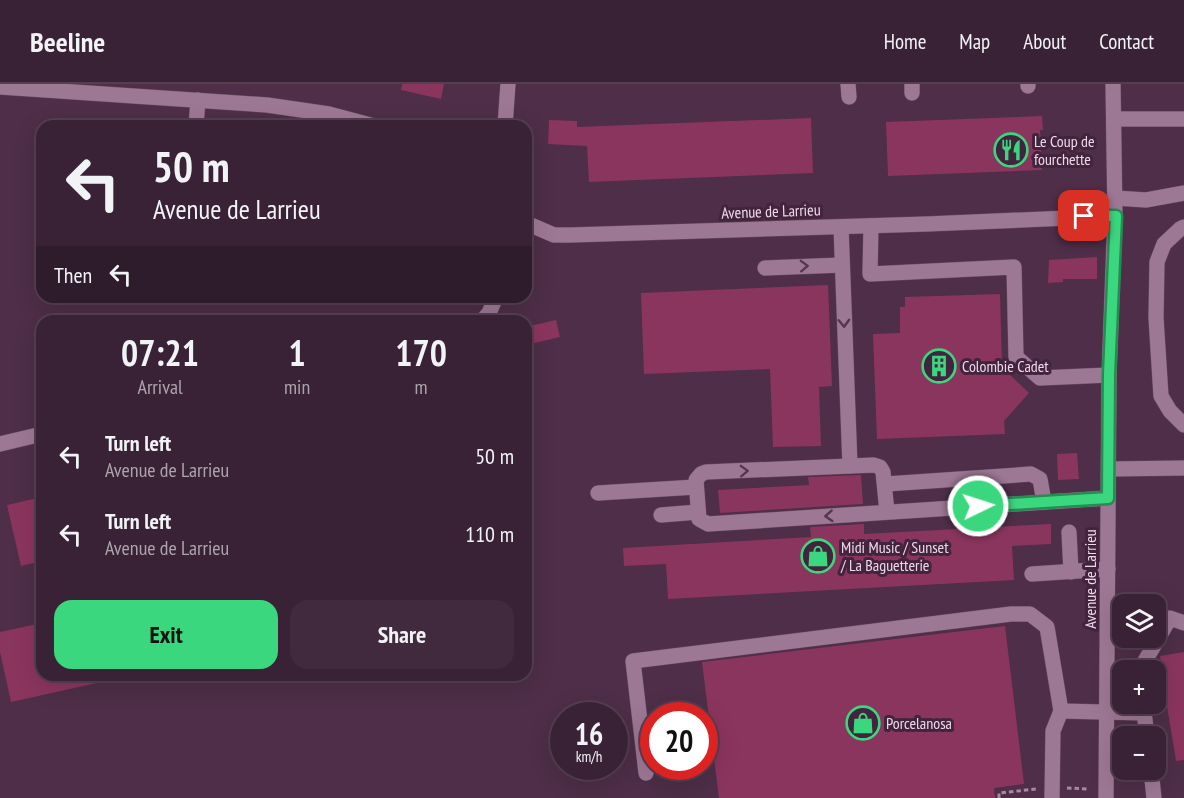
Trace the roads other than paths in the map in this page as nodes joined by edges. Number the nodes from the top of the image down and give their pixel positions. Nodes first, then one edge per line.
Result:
1 (508, 84) edge
2 (1113, 84) edge
3 (0, 87) edge
4 (198, 100) junction
5 (1114, 118) junction
6 (1184, 119) edge
7 (196, 120) edge
8 (352, 120) edge
9 (505, 120) edge
10 (1184, 193) edge
11 (1115, 198) junction
12 (1116, 216) junction
13 (532, 226) edge
14 (871, 226) junction
15 (841, 227) junction
16 (1184, 228) edge
17 (842, 265) junction
18 (765, 268) dead end
19 (1109, 375) junction
20 (1184, 425) edge
21 (36, 435) edge
22 (0, 444) edge
23 (850, 466) junction
24 (1184, 468) edge
25 (1108, 469) junction
26 (975, 478) junction
27 (885, 484) junction
28 (696, 487) junction
29 (598, 493) dead end
30 (1108, 498) junction
31 (1044, 502) junction
32 (978, 506) junction
33 (698, 512) junction
34 (887, 512) junction
35 (661, 515) dead end
36 (1069, 532) dead end
37 (1108, 569) junction
38 (1071, 572) junction
39 (1032, 574) dead end
40 (1184, 623) edge
41 (1146, 660) edge
42 (1061, 711) junction
43 (1108, 712) junction
44 (1112, 712) edge
45 (640, 721) edge
46 (1151, 780) edge
47 (1052, 798) edge
48 (1106, 798) edge
49 (1154, 798) edge

1 - 9 street
2 - 5 street, Avenue de Larrieu
3 - 4 street
4 - 7 street
4 - 8 street
5 - 6 street
5 - 11 street, Avenue de Larrieu
10 - 11 street
11 - 12 street, Avenue de Larrieu
12 - 14 street, Avenue de Larrieu
12 - 19 street, Avenue de Larrieu
13 - 15 street, Avenue de Larrieu
14 - 15 street, Avenue de Larrieu
14 - 19 street
15 - 17 street
16 - 20 street
18 -> 17 street
17 -> 23 street
19 - 25 street, Avenue de Larrieu
21 - 22 street
23 - 27 street
28 -> 23 street
24 - 25 street
25 - 30 street, Avenue de Larrieu
26 - 27 street
26 - 31 street
26 - 32 street
27 - 34 street
28 - 29 street
28 - 33 street
30 - 31 street
30 - 37 street, Avenue de Larrieu
31 - 32 street
32 - 34 street
34 -> 33 street
33 - 35 street
36 - 38 street
37 - 38 street
37 - 43 street, Avenue de Larrieu
38 - 39 street
40 - 41 street
42 - 43 street
42 - 45 street
42 - 47 street
43 - 44 street
43 - 48 street, Avenue de Larrieu
46 - 49 street

